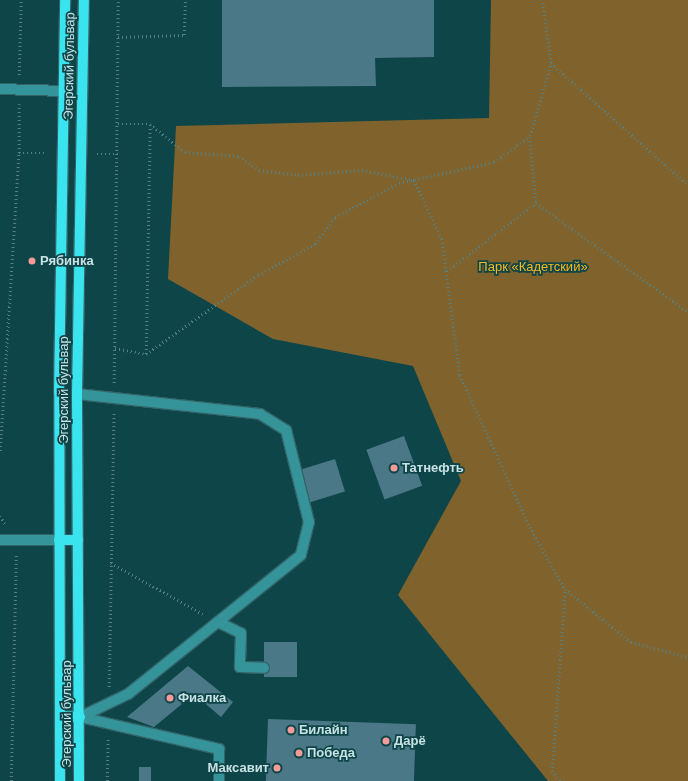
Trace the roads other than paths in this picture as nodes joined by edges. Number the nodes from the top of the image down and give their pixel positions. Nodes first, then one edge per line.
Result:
1 (65, 0) edge
2 (84, 0) edge
3 (0, 89) edge
4 (64, 91) junction
5 (82, 91) junction
6 (76, 394) junction
7 (0, 540) edge
8 (59, 540) junction
9 (78, 540) junction
10 (218, 622) junction
11 (264, 668) dead end
12 (60, 716) junction
13 (80, 717) junction
14 (60, 781) edge
15 (79, 781) edge
16 (219, 781) edge

1 - 4 main road, Эгерский бульвар
2 - 5 main road, Эгерский бульвар
3 - 4 lane
4 - 5 main road
4 - 8 main road, Эгерский бульвар
5 - 6 main road, Эгерский бульвар
6 - 9 main road, Эгерский бульвар
6 - 10 lane
7 - 8 lane
8 - 9 main road
8 - 12 main road, Эгерский бульвар
9 - 13 main road, Эгерский бульвар
10 - 11 lane
10 - 13 lane
12 - 13 main road
12 - 14 main road, Эгерский бульвар
13 - 15 main road, Эгерский бульвар
13 - 16 lane

